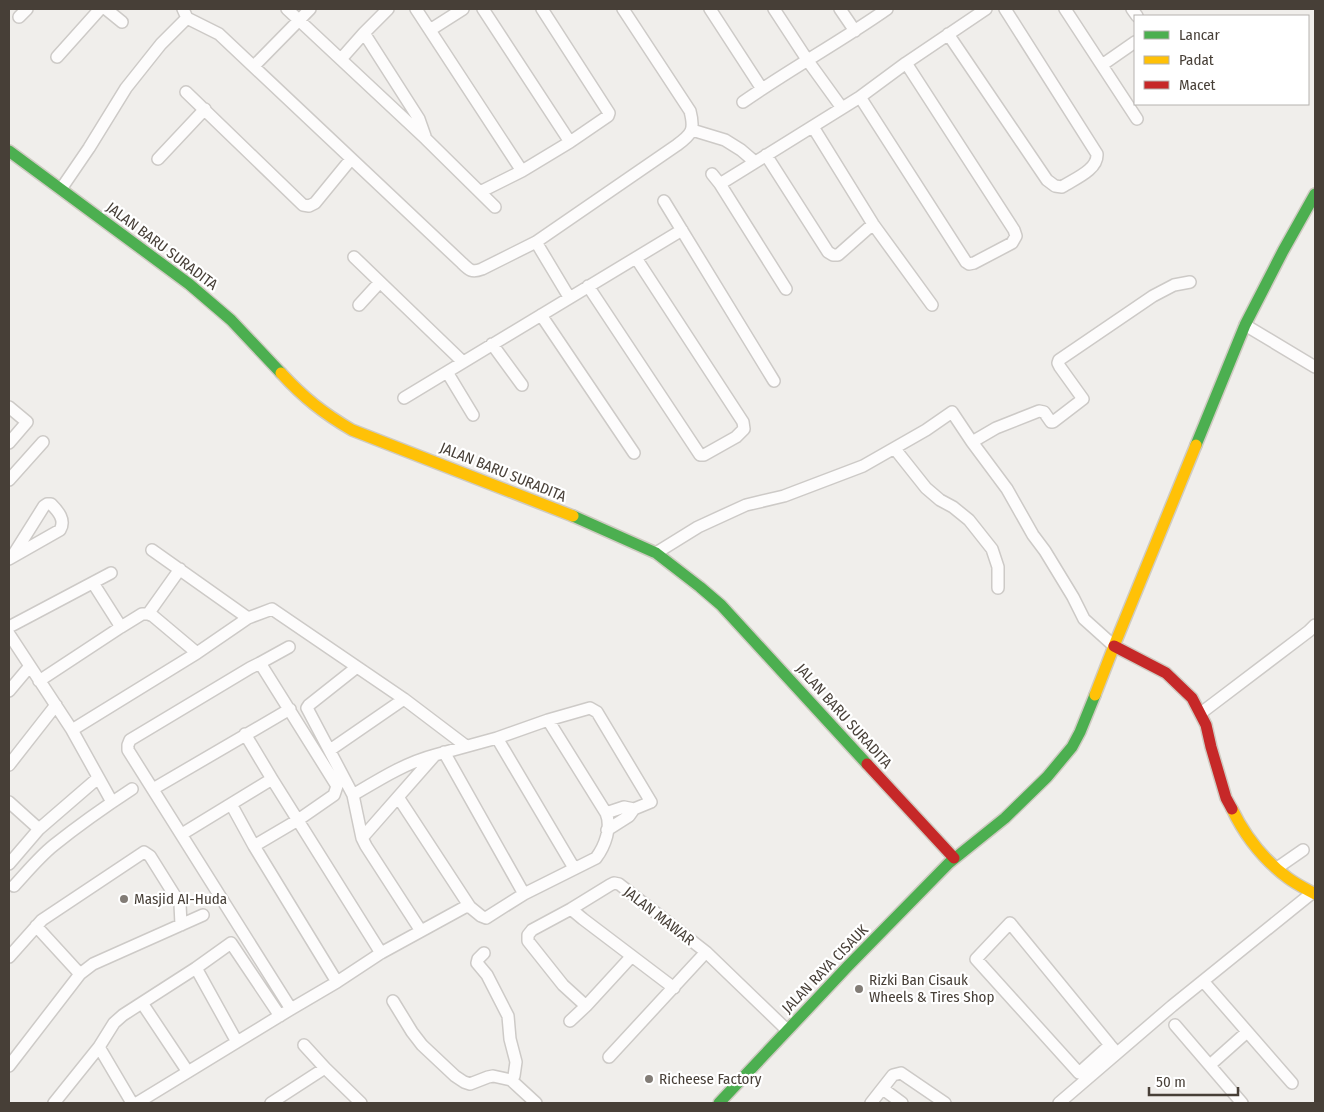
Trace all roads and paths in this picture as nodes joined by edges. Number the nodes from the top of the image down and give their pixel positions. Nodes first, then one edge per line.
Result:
1 (100, 9) edge
2 (106, 9) edge
3 (287, 9) edge
4 (310, 9) edge
5 (388, 9) edge
6 (416, 9) edge
7 (463, 9) edge
8 (483, 9) edge
9 (542, 9) edge
10 (623, 9) edge
11 (710, 9) edge
12 (774, 9) edge
13 (840, 9) edge
14 (887, 9) edge
15 (986, 9) edge
16 (1005, 9) edge
17 (1065, 9) edge
18 (185, 13) edge
19 (299, 20) junction
20 (122, 22) dead end
21 (430, 30) junction
22 (855, 31) junction
23 (364, 33) junction
24 (948, 34) junction
25 (1134, 43) edge
26 (57, 57) dead end
27 (341, 59) junction
28 (808, 60) junction
29 (906, 63) junction
30 (1102, 65) junction
31 (254, 66) junction
32 (762, 88) junction
33 (186, 92) dead end
34 (860, 97) junction
35 (743, 102) dead end
36 (842, 108) junction
37 (205, 109) junction
38 (1137, 119) dead end
39 (813, 127) junction
40 (692, 130) junction
41 (426, 139) junction
42 (570, 142) junction
43 (9, 151) edge
44 (766, 155) junction
45 (158, 159) dead end
46 (351, 159) junction
47 (755, 162) junction
48 (522, 171) junction
49 (712, 174) dead end
50 (720, 184) junction
51 (61, 189) junction
52 (480, 192) junction
53 (1315, 194) edge
54 (664, 201) dead end
55 (495, 207) dead end
56 (874, 224) junction
57 (682, 230) junction
58 (536, 242) junction
59 (354, 257) dead end
60 (636, 258) junction
61 (380, 282) junction
62 (1190, 282) dead end
63 (588, 286) junction
64 (786, 289) dead end
65 (570, 298) junction
66 (359, 305) dead end
67 (932, 305) dead end
68 (541, 315) junction
69 (1245, 325) junction
70 (492, 344) junction
71 (463, 362) junction
72 (1315, 368) edge
73 (447, 372) junction
74 (774, 381) dead end
75 (522, 385) dead end
76 (404, 398) dead end
77 (9, 407) edge
78 (473, 415) dead end
79 (42, 442) dead end
80 (972, 442) junction
81 (9, 443) edge
82 (894, 449) junction
83 (634, 453) dead end
84 (9, 480) edge
85 (152, 550) dead end
86 (656, 553) junction
87 (11, 558) edge
88 (180, 569) junction
89 (111, 574) dead end
90 (93, 583) junction
91 (998, 588) dead end
92 (148, 614) junction
93 (248, 618) junction
94 (1315, 625) edge
95 (121, 626) junction
96 (9, 627) edge
97 (9, 634) edge
98 (1114, 646) junction
99 (289, 647) dead end
100 (197, 653) junction
101 (260, 663) junction
102 (30, 666) junction
103 (357, 667) junction
104 (39, 681) junction
105 (9, 691) edge
106 (404, 699) junction
107 (56, 705) junction
108 (290, 709) junction
109 (1201, 713) junction
110 (548, 720) junction
111 (72, 730) junction
112 (245, 734) junction
113 (498, 738) junction
114 (466, 746) junction
115 (330, 750) junction
116 (439, 753) junction
117 (9, 766) edge
118 (98, 778) junction
119 (272, 779) junction
120 (132, 789) dead end
121 (153, 789) junction
122 (354, 794) junction
123 (398, 797) junction
124 (9, 802) edge
125 (112, 802) junction
126 (231, 804) junction
127 (634, 810) junction
128 (606, 813) junction
129 (298, 820) junction
130 (39, 829) junction
131 (608, 830) junction
132 (182, 834) junction
133 (362, 838) junction
134 (254, 846) junction
135 (1303, 850) dead end
136 (954, 858) junction
137 (9, 864) edge
138 (574, 868) junction
139 (1276, 868) junction
140 (14, 886) dead end
141 (524, 894) junction
142 (1314, 894) edge
143 (470, 907) junction
144 (571, 909) junction
145 (203, 915) dead end
146 (181, 925) junction
147 (36, 926) junction
148 (421, 930) junction
149 (706, 952) junction
150 (381, 953) junction
151 (484, 953) dead end
152 (9, 957) edge
153 (631, 957) junction
154 (196, 968) junction
155 (80, 974) junction
156 (1203, 981) junction
157 (337, 982) junction
158 (674, 988) junction
159 (393, 1001) dead end
160 (142, 1003) junction
161 (586, 1006) junction
162 (291, 1009) junction
163 (280, 1016) junction
164 (570, 1021) dead end
165 (1176, 1025) dead end
166 (787, 1030) junction
167 (1248, 1032) junction
168 (237, 1042) junction
169 (304, 1045) dead end
170 (99, 1047) junction
171 (1114, 1049) junction
172 (609, 1057) dead end
173 (1210, 1065) junction
174 (9, 1066) edge
175 (325, 1068) junction
176 (188, 1072) junction
177 (511, 1080) junction
178 (1292, 1083) dead end
179 (883, 1089) junction
180 (54, 1103) edge
181 (132, 1103) edge
182 (137, 1103) edge
183 (271, 1103) edge
184 (361, 1103) edge
185 (536, 1103) edge
186 (719, 1103) edge
187 (871, 1103) edge
188 (902, 1103) edge
189 (945, 1103) edge
190 (1059, 1103) edge
191 (1242, 1103) edge

1 - 26 street
2 - 20 street
3 - 19 street
4 - 19 street
5 - 23 street
6 - 21 street
7 - 21 street
8 - 42 street
9 - 42 street
10 - 40 street
11 - 32 street
12 - 28 street
13 - 22 street
14 - 22 street
15 - 24 street
16 - 24 street
17 - 30 street
18 - 31 street
18 - 51 street
19 - 27 street
19 - 31 street
21 - 48 street
22 - 28 street
23 - 27 street
23 - 41 street
24 - 29 street
25 - 30 street
27 - 41 street
28 - 32 street
28 - 36 street
29 - 34 street
29 - 34 street
30 - 38 street
31 - 46 street
32 - 35 street
33 - 37 street
34 - 36 street
36 - 39 street
37 - 45 street
37 - 46 street
39 - 44 street
39 - 56 street
40 - 47 street
40 - 58 street
41 - 52 street
42 - 48 street
43 - 51 main road, JALAN BARU SURADITA
44 - 47 street
44 - 56 street
46 - 58 street
47 - 50 street
48 - 52 street
49 - 50 street
50 - 64 street
51 - 86 main road, JALAN BARU SURADITA
52 - 55 street
53 - 69 main road, JALAN RAYA CISAUK
54 - 57 street
56 - 67 street
57 - 60 street
57 - 74 street
58 - 65 street
59 - 61 street
60 - 63 street
60 - 63 street
61 - 66 street
61 - 71 street
62 - 80 street
63 - 65 street
65 - 68 street
68 - 70 street
68 - 83 street
69 - 72 street
69 - 98 main road, JALAN RAYA CISAUK
70 - 71 street
70 - 75 street
71 - 73 street
73 - 76 street
73 - 78 street
77 - 81 street
79 - 84 street
80 - 82 street
80 - 98 street
82 - 86 street
82 - 91 street
85 - 88 street
86 - 136 main road, JALAN BARU SURADITA
87 - 87 street
88 - 92 street
88 - 93 street
89 - 90 street
90 - 95 street
90 - 96 street
92 - 95 street
92 - 100 street
93 - 100 street
93 - 103 street
94 - 109 street
95 - 104 street
97 - 102 street
98 - 109 main road
98 - 136 main road, JALAN RAYA CISAUK
99 - 101 street
100 - 111 street
101 - 108 street
101 - 121 street
102 - 104 street
102 - 105 street
103 - 106 street
103 - 115 street
104 - 107 street
106 - 114 street
106 - 115 street
107 - 111 street
107 - 117 street
108 - 112 street
108 - 129 street
109 - 139 main road
110 - 113 street
110 - 127 street
110 - 128 street
111 - 118 street
112 - 119 street
112 - 121 street
113 - 114 street
113 - 138 street
114 - 116 street
115 - 122 street
116 - 122 street
116 - 123 street
116 - 141 street
118 - 125 street
118 - 130 street
119 - 126 street
119 - 129 street
120 - 125 street
121 - 132 street
122 - 133 street
123 - 133 street
123 - 143 street
124 - 130 street
125 - 140 street
126 - 132 street
126 - 134 street
127 - 128 street
127 - 131 street
128 - 131 street
129 - 134 street
129 - 150 street
130 - 137 street
131 - 138 street
132 - 162 street
133 - 148 street
134 - 157 street
135 - 139 street
136 - 166 main road, JALAN RAYA CISAUK
138 - 141 street
139 - 142 main road
141 - 143 street
142 - 156 street
143 - 148 street
144 - 149 street, JALAN MAWAR
144 - 153 street
144 - 161 street, JALAN MAWAR
145 - 146 street
146 - 147 street
146 - 155 street
147 - 152 street
147 - 155 street
148 - 150 street
149 - 158 street
149 - 166 street, JALAN MAWAR
150 - 157 street
151 - 177 street
153 - 158 street
153 - 161 street
154 - 160 street
154 - 163 street
154 - 168 street
155 - 174 street
156 - 167 street
156 - 171 street
157 - 162 street
158 - 172 street
159 - 177 street
160 - 170 street
160 - 176 street
161 - 164 street
162 - 163 street
163 - 168 street
165 - 173 street
166 - 186 main road, JALAN RAYA CISAUK
167 - 173 street
167 - 178 street
168 - 176 street
169 - 175 street
170 - 180 street
170 - 181 street
171 - 171 street
171 - 190 street
173 - 191 street
175 - 183 street
175 - 184 street
176 - 182 street
177 - 185 street
179 - 187 street
179 - 188 street
179 - 189 street

